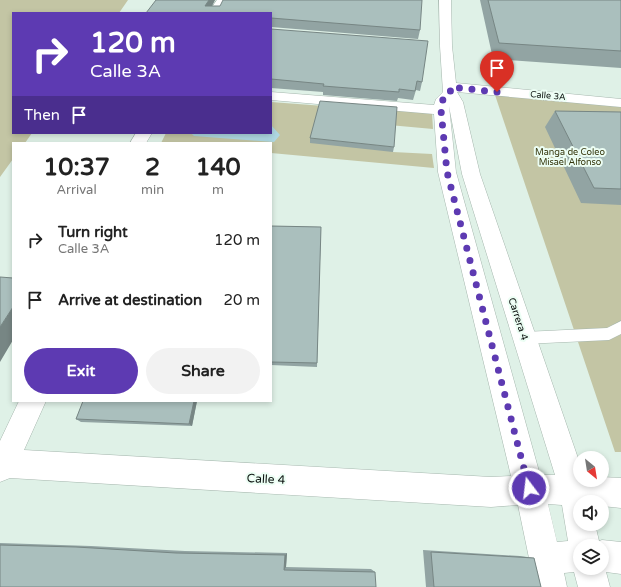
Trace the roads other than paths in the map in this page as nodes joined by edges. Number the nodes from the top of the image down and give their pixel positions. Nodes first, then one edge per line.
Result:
1 (223, 0) edge
2 (445, 0) edge
3 (215, 12) edge
4 (430, 44) dead end
5 (446, 46) junction
6 (272, 96) edge
7 (447, 97) junction
8 (621, 103) edge
9 (621, 327) edge
10 (609, 334) junction
11 (524, 338) junction
12 (621, 340) edge
13 (33, 402) edge
14 (2, 466) edge
15 (529, 488) junction
16 (574, 489) junction
17 (621, 493) edge
18 (583, 539) edge
19 (609, 557) edge
20 (621, 558) edge
21 (573, 560) edge
22 (548, 573) edge
23 (591, 575) edge
24 (594, 587) edge

1 - 3 street
2 - 5 street, Carrera 4
4 - 5 street
5 - 7 street, Carrera 4
6 - 7 street, Calle 3A
7 - 8 street, Calle 3A
7 - 11 street, Carrera 4
7 - 15 street, Carrera 4
9 - 10 lane
10 - 11 lane
10 - 12 lane
11 - 16 street, Carrera 4
13 - 14 street
14 - 15 street, Calle 4
15 - 16 street, Calle 4
15 - 22 street
16 - 17 street, Calle 4
16 - 18 street, Carrera 4
19 - 20 street
21 - 22 street
23 - 24 street

